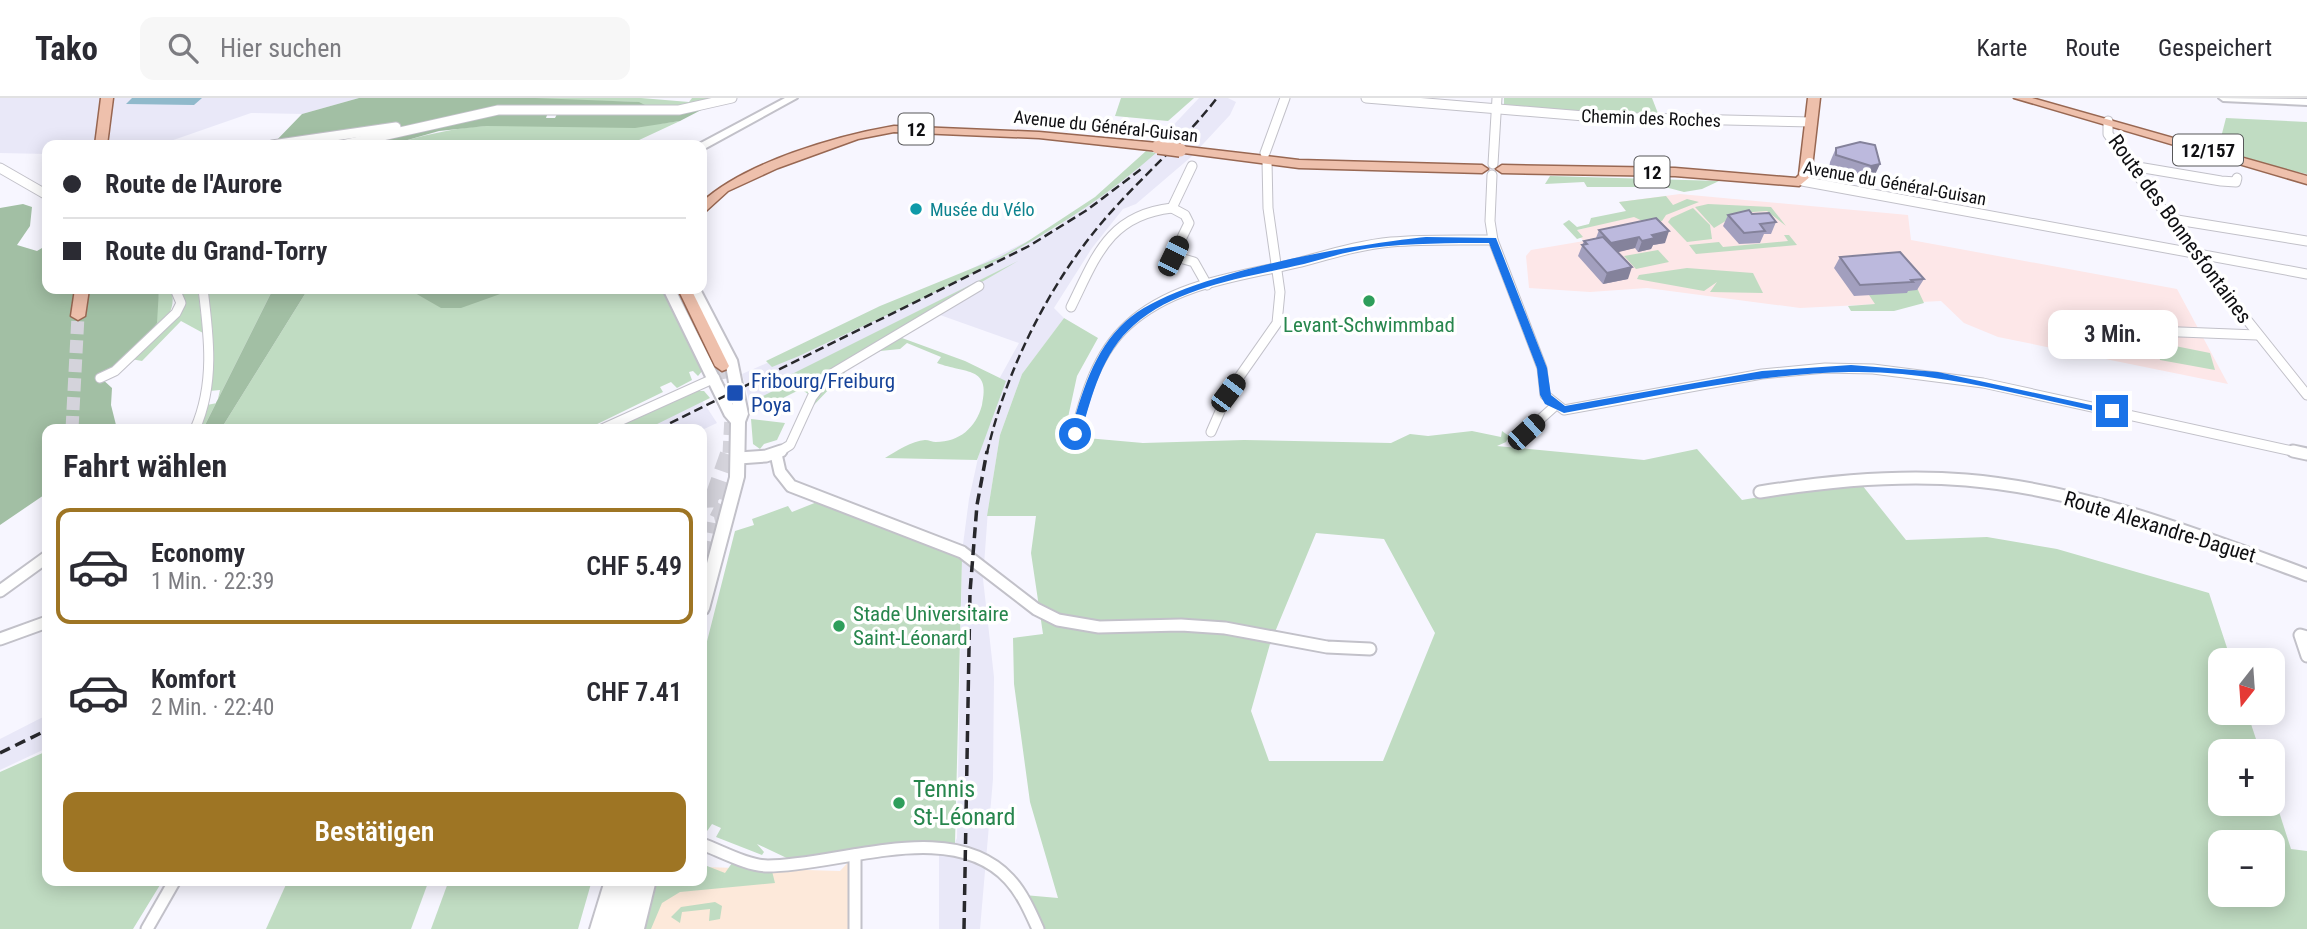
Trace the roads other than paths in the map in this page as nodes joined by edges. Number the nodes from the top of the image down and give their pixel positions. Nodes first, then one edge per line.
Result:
1 (107, 98) edge
2 (732, 98) edge
3 (792, 98) edge
4 (1285, 98) edge
5 (1367, 98) edge
6 (1497, 98) edge
7 (1814, 98) edge
8 (2020, 98) edge
9 (2033, 98) edge
10 (2223, 98) edge
11 (2307, 102) edge
12 (2062, 108) junction
13 (498, 110) junction
14 (1497, 110) junction
15 (2108, 121) junction
16 (1811, 122) junction
17 (102, 140) edge
18 (306, 140) edge
19 (364, 140) edge
20 (707, 143) edge
21 (1266, 157) junction
22 (1192, 166) dead end
23 (2132, 166) junction
24 (0, 168) edge
25 (1492, 169) junction
26 (2237, 178) dead end
27 (2307, 180) edge
28 (1802, 181) junction
29 (42, 192) edge
30 (707, 203) edge
31 (1172, 208) junction
32 (2171, 219) junction
33 (1493, 240) junction
34 (2307, 241) edge
35 (2196, 256) junction
36 (1275, 268) junction
37 (2307, 274) edge
38 (1207, 285) junction
39 (979, 286) dead end
40 (81, 294) edge
41 (177, 294) edge
42 (204, 294) edge
43 (672, 294) edge
44 (686, 294) edge
45 (697, 294) edge
46 (1071, 307) dead end
47 (78, 317) tunnel mouth
48 (2155, 331) dead end
49 (2257, 335) junction
50 (718, 372) junction
51 (100, 378) dead end
52 (2307, 396) edge
53 (1555, 406) junction
54 (738, 422) junction
55 (197, 424) edge
56 (612, 424) edge
57 (1211, 432) dead end
58 (1526, 432) dead end
59 (1075, 434) dead end
60 (776, 454) junction
61 (2307, 454) edge
62 (739, 458) junction
63 (1760, 492) dead end
64 (42, 561) edge
65 (2307, 575) edge
66 (707, 589) edge
67 (0, 591) edge
68 (42, 624) edge
69 (2307, 637) edge
70 (0, 639) edge
71 (1370, 649) dead end
72 (2307, 656) edge
73 (707, 846) edge
74 (855, 855) junction
75 (172, 886) edge
76 (612, 886) edge
77 (628, 886) edge
78 (646, 886) edge
79 (147, 929) edge
80 (599, 929) edge
81 (617, 929) edge
82 (635, 929) edge
83 (855, 929) edge
84 (1038, 929) edge

1 - 17 main road
2 - 13 street
3 - 20 main road
4 - 21 street
5 - 14 street, Chemin des Roches
6 - 14 street
7 - 16 main road
8 - 12 main road, 12/157
9 - 12 main road, 12/157
10 - 11 street
12 - 15 main road, 12/157
13 - 18 street
13 - 19 street
14 - 16 street, Chemin des Roches
14 - 25 street
15 - 23 street, Route des Bonnesfontaines
15 - 27 main road, 12/157
16 - 28 main road
21 - 25 main road, Avenue du Général-Guisan / 12
21 - 30 main road, Avenue du Général-Guisan / 12, bridge
21 - 36 street
22 - 31 street
23 - 26 street
23 - 32 street, Route des Bonnesfontaines
24 - 29 street
25 - 28 main road, Avenue du Général-Guisan / 12
25 - 33 street
28 - 35 street, Avenue du Général-Guisan
31 - 38 street
31 - 46 street
32 - 34 street
32 - 35 street, Route des Bonnesfontaines
33 - 36 street
33 - 53 street
35 - 37 street, Avenue du Général-Guisan
35 - 49 street, Route des Bonnesfontaines
36 - 38 street
36 - 57 street
38 - 59 street
39 - 60 street
40 - 47 main road
41 - 51 street
42 - 55 street
43 - 50 main road
44 - 50 main road
45 - 54 main road
48 - 49 street, Route des Bonnesfontaines
49 - 52 street, Route des Bonnesfontaines
50 - 54 main road
50 - 56 street
53 - 58 street
53 - 61 street
54 - 62 main road
60 - 62 street
60 - 71 street
62 - 66 main road
63 - 65 street, Route Alexandre-Daguet
64 - 67 street
68 - 70 street
69 - 72 street
73 - 74 street
74 - 83 street
74 - 84 street
75 - 79 street
76 - 80 main road
77 - 81 main road
78 - 82 main road

